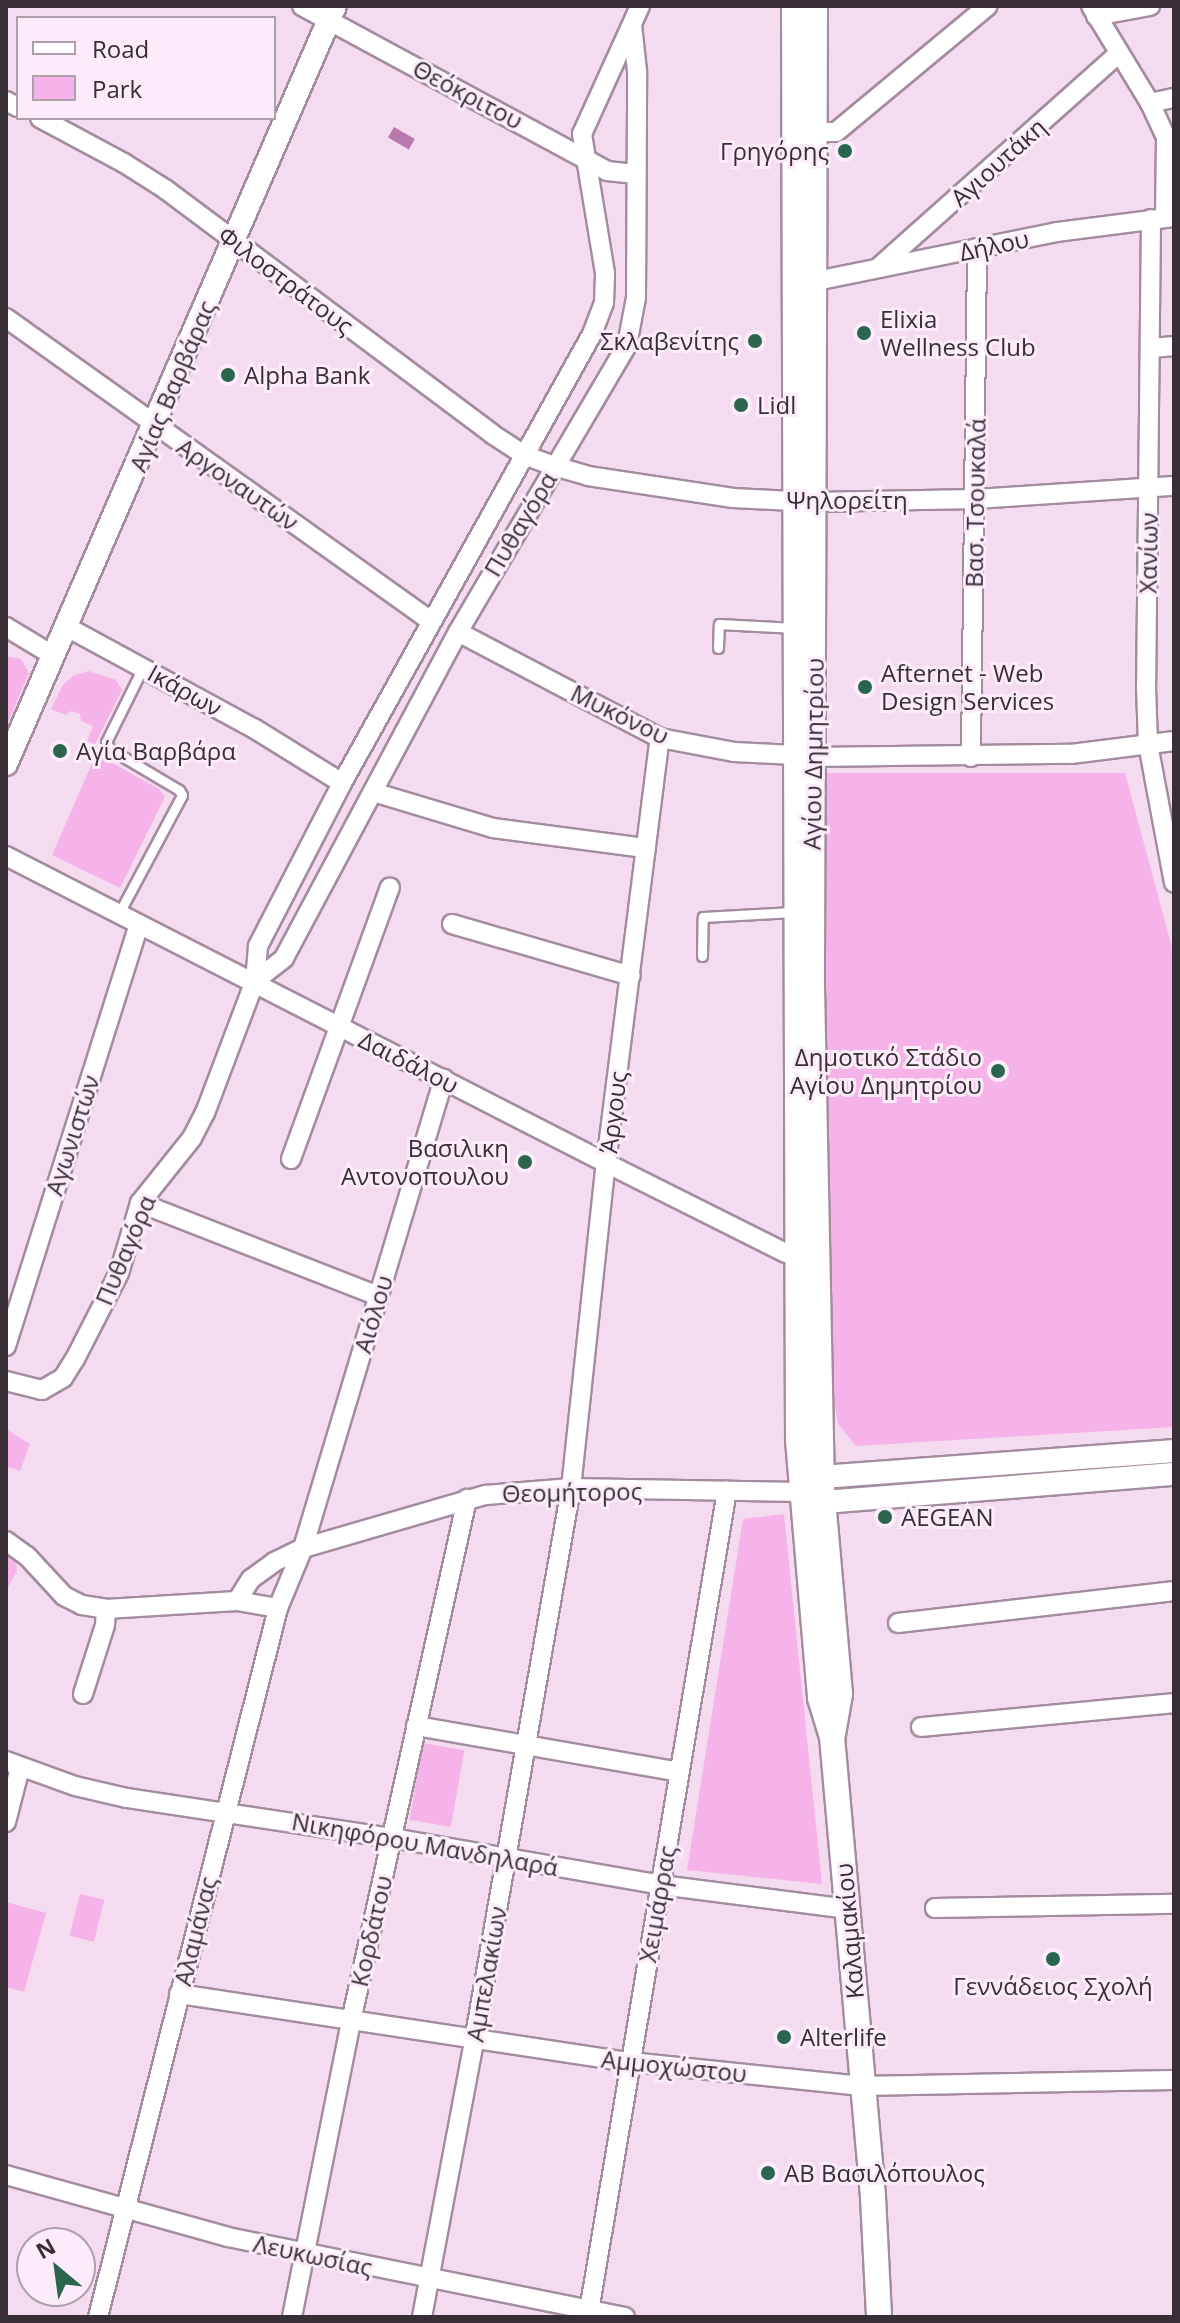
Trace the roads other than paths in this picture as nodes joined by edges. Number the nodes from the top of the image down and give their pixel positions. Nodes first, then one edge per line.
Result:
1 (302, 6) edge
2 (640, 6) edge
3 (794, 6) edge
4 (815, 6) edge
5 (988, 6) edge
6 (1150, 6) edge
7 (1093, 11) edge
8 (332, 13) edge
9 (631, 24) junction
10 (1118, 54) junction
11 (1174, 98) edge
12 (1150, 103) junction
13 (44, 120) edge
14 (816, 132) junction
15 (586, 157) junction
16 (636, 174) junction
17 (1164, 218) edge
18 (234, 241) junction
19 (977, 248) junction
20 (877, 269) junction
21 (816, 281) junction
22 (9, 326) edge
23 (1174, 346) edge
24 (1152, 348) junction
25 (156, 426) junction
26 (524, 455) junction
27 (554, 466) junction
28 (1174, 486) edge
29 (1150, 488) junction
30 (976, 499) junction
31 (804, 501) junction
32 (431, 621) junction
33 (6, 627) edge
34 (67, 627) junction
35 (804, 629) junction
36 (458, 632) junction
37 (718, 648) dead end
38 (54, 656) junction
39 (143, 667) junction
40 (660, 738) junction
41 (1174, 741) edge
42 (1148, 744) junction
43 (803, 756) junction
44 (971, 757) junction
45 (6, 764) edge
46 (342, 783) junction
47 (373, 792) junction
48 (645, 848) junction
49 (6, 856) edge
50 (1174, 883) edge
51 (390, 887) dead end
52 (794, 912) junction
53 (118, 915) junction
54 (452, 924) dead end
55 (139, 925) junction
56 (702, 956) dead end
57 (631, 976) junction
58 (255, 981) junction
59 (338, 1026) junction
60 (444, 1079) junction
61 (291, 1159) dead end
62 (606, 1163) junction
63 (140, 1203) junction
64 (806, 1257) junction
65 (378, 1296) junction
66 (6, 1346) edge
67 (6, 1381) edge
68 (1174, 1451) edge
69 (1174, 1474) edge
70 (571, 1488) junction
71 (727, 1491) junction
72 (816, 1491) junction
73 (467, 1499) junction
74 (6, 1541) edge
75 (303, 1548) junction
76 (1174, 1591) edge
77 (237, 1601) junction
78 (278, 1608) junction
79 (106, 1609) junction
80 (898, 1623) dead end
81 (83, 1694) dead end
82 (1174, 1703) edge
83 (416, 1726) junction
84 (921, 1727) dead end
85 (524, 1747) junction
86 (13, 1765) edge
87 (679, 1772) junction
88 (224, 1811) junction
89 (6, 1822) edge
90 (392, 1838) junction
91 (507, 1858) junction
92 (661, 1885) junction
93 (1174, 1904) edge
94 (935, 1908) dead end
95 (848, 1909) junction
96 (179, 1994) junction
97 (351, 2021) junction
98 (474, 2041) junction
99 (630, 2062) junction
100 (1174, 2080) edge
101 (862, 2086) junction
102 (6, 2175) edge
103 (125, 2209) junction
104 (304, 2254) junction
105 (429, 2278) junction
106 (589, 2314) edge
107 (98, 2317) edge
108 (292, 2317) edge
109 (422, 2317) edge
110 (625, 2317) edge
111 (879, 2317) edge

1 - 8 street, Θεόκριτου
2 - 9 street, Πυθαγόρα
3 - 31 main road, Αγίου Δημητρίου
4 - 14 main road, Αγίου Δημητρίου
5 - 14 street
6 - 7 street
7 - 10 street, Χανίων
8 - 15 street, Θεόκριτου
8 - 18 street, Αγίας Βαρβάρας
9 - 15 street, Πυθαγόρα
9 - 16 street, Πυθαγόρα
10 - 12 street, Χανίων
10 - 20 street, Αγιουτάκη
11 - 12 street
12 - 17 street, Χανίων
13 - 18 street, Φιλοστράτους
14 - 21 main road, Αγίου Δημητρίου
15 - 16 street, Θεόκριτου
15 - 26 street, Πυθαγόρα
16 - 27 street, Πυθαγόρα
17 - 19 street, Δήλου
17 - 24 street, Χανίων
18 - 25 street, Αγίας Βαρβάρας
18 - 26 street, Φιλοστράτους
19 - 20 street, Δήλου
19 - 30 street, Βασ. Τσουκαλά
20 - 21 street, Δήλου
21 - 31 main road, Αγίου Δημητρίου
22 - 25 street, Αργοναυτών
23 - 24 street
24 - 29 street, Χανίων
25 - 32 street, Αργοναυτών
25 - 34 street, Αγίας Βαρβάρας
26 - 27 street, Ψηλορείτη
26 - 32 street, Πυθαγόρα
27 - 31 street, Ψηλορείτη
27 - 36 street, Πυθαγόρα
28 - 29 street, Ψηλορείτη
29 - 30 street, Ψηλορείτη
29 - 42 street, Χανίων
30 - 31 street, Ψηλορείτη
30 - 44 street, Βασ. Τσουκαλά
31 - 35 main road, Αγίου Δημητρίου
32 - 46 street, Πυθαγόρα
33 - 38 street
34 - 38 street, Αγίας Βαρβάρας
34 - 39 street, Ικάρων
35 - 37 lane
35 - 43 main road, Αγίου Δημητρίου
36 - 40 street, Μυκόνου
36 - 47 street, Πυθαγόρα
38 - 45 street, Αγίας Βαρβάρας
39 - 46 street, Ικάρων
39 - 53 lane
40 - 43 street, Μυκόνου
40 - 48 street, Άργους
41 - 42 street, Μυκόνου
42 - 44 street, Μυκόνου
42 - 50 street, Χανίων
43 - 44 street, Μυκόνου
43 - 52 main road, Αγίου Δημητρίου
43 - 64 main road, Αγίου Δημητρίου
46 - 58 street, Πυθαγόρα
47 - 48 street
47 - 58 street, Πυθαγόρα
48 - 57 street, Άργους
49 - 53 street, Δαιδάλου
51 - 59 street
52 - 56 lane
52 - 64 main road, Αγίου Δημητρίου
53 - 55 street, Δαιδάλου
54 - 57 street
55 - 58 street, Δαιδάλου
55 - 66 street, Αγωνιστών
57 - 62 street, Άργους
58 - 59 street, Δαιδάλου
58 - 63 street, Πυθαγόρα
59 - 60 street, Δαιδάλου
59 - 61 street
60 - 62 street, Δαιδάλου
60 - 65 street, Αιόλου
62 - 64 street, Δαιδάλου
62 - 70 street, Άργους
63 - 65 street
63 - 67 street, Πυθαγόρα
64 - 72 main road, Αγίου Δημητρίου
65 - 75 street, Αιόλου
68 - 72 street, Θεομήτορος
69 - 72 street, Θεομήτορος
70 - 71 street, Θεομήτορος
70 - 73 street, Θεομήτορος
70 - 85 street, Αμπελακίων
71 - 72 street, Θεομήτορος
71 - 87 street, Χειμάρρας
72 - 95 main road, Καλαμακίου
73 - 75 street, Θεομήτορος
73 - 83 street, Κορδάτου
74 - 79 street
75 - 77 street, Θεομήτορος
75 - 78 street, Αλαμάνας
76 - 80 street
77 - 78 street
77 - 79 street
78 - 88 street, Αλαμάνας
79 - 81 street
82 - 84 street
83 - 85 street
83 - 90 street, Κορδάτου
85 - 87 street
85 - 91 street, Αμπελακίων
86 - 88 street, Νικηφόρου Μανδηλαρά
86 - 89 street
87 - 92 street, Χειμάρρας
88 - 90 street, Νικηφόρου Μανδηλαρά
88 - 96 street, Αλαμάνας
90 - 91 street, Νικηφόρου Μανδηλαρά
90 - 97 street, Κορδάτου
91 - 92 street, Νικηφόρου Μανδηλαρά
91 - 98 street, Αμπελακίων
92 - 95 street, Νικηφόρου Μανδηλαρά
92 - 99 street, Χειμάρρας
93 - 94 street
95 - 101 main road, Καλαμακίου
96 - 97 street, Αμμοχώστου
96 - 103 street, Αλαμάνας
97 - 98 street, Αμμοχώστου
97 - 104 street, Κορδάτου
98 - 99 street, Αμμοχώστου
98 - 105 street, Αμπελακίων
99 - 101 street, Αμμοχώστου
99 - 106 street, Χειμάρρας
100 - 101 street, Αμμοχώστου
101 - 111 main road, Καλαμακίου
102 - 103 street, Λευκωσίας
103 - 104 street, Λευκωσίας
103 - 107 street, Αλαμάνας
104 - 105 street, Λευκωσίας
104 - 108 street, Κορδάτου
105 - 106 street, Λευκωσίας
105 - 109 street, Αμπελακίων
106 - 110 street, Λευκωσίας

